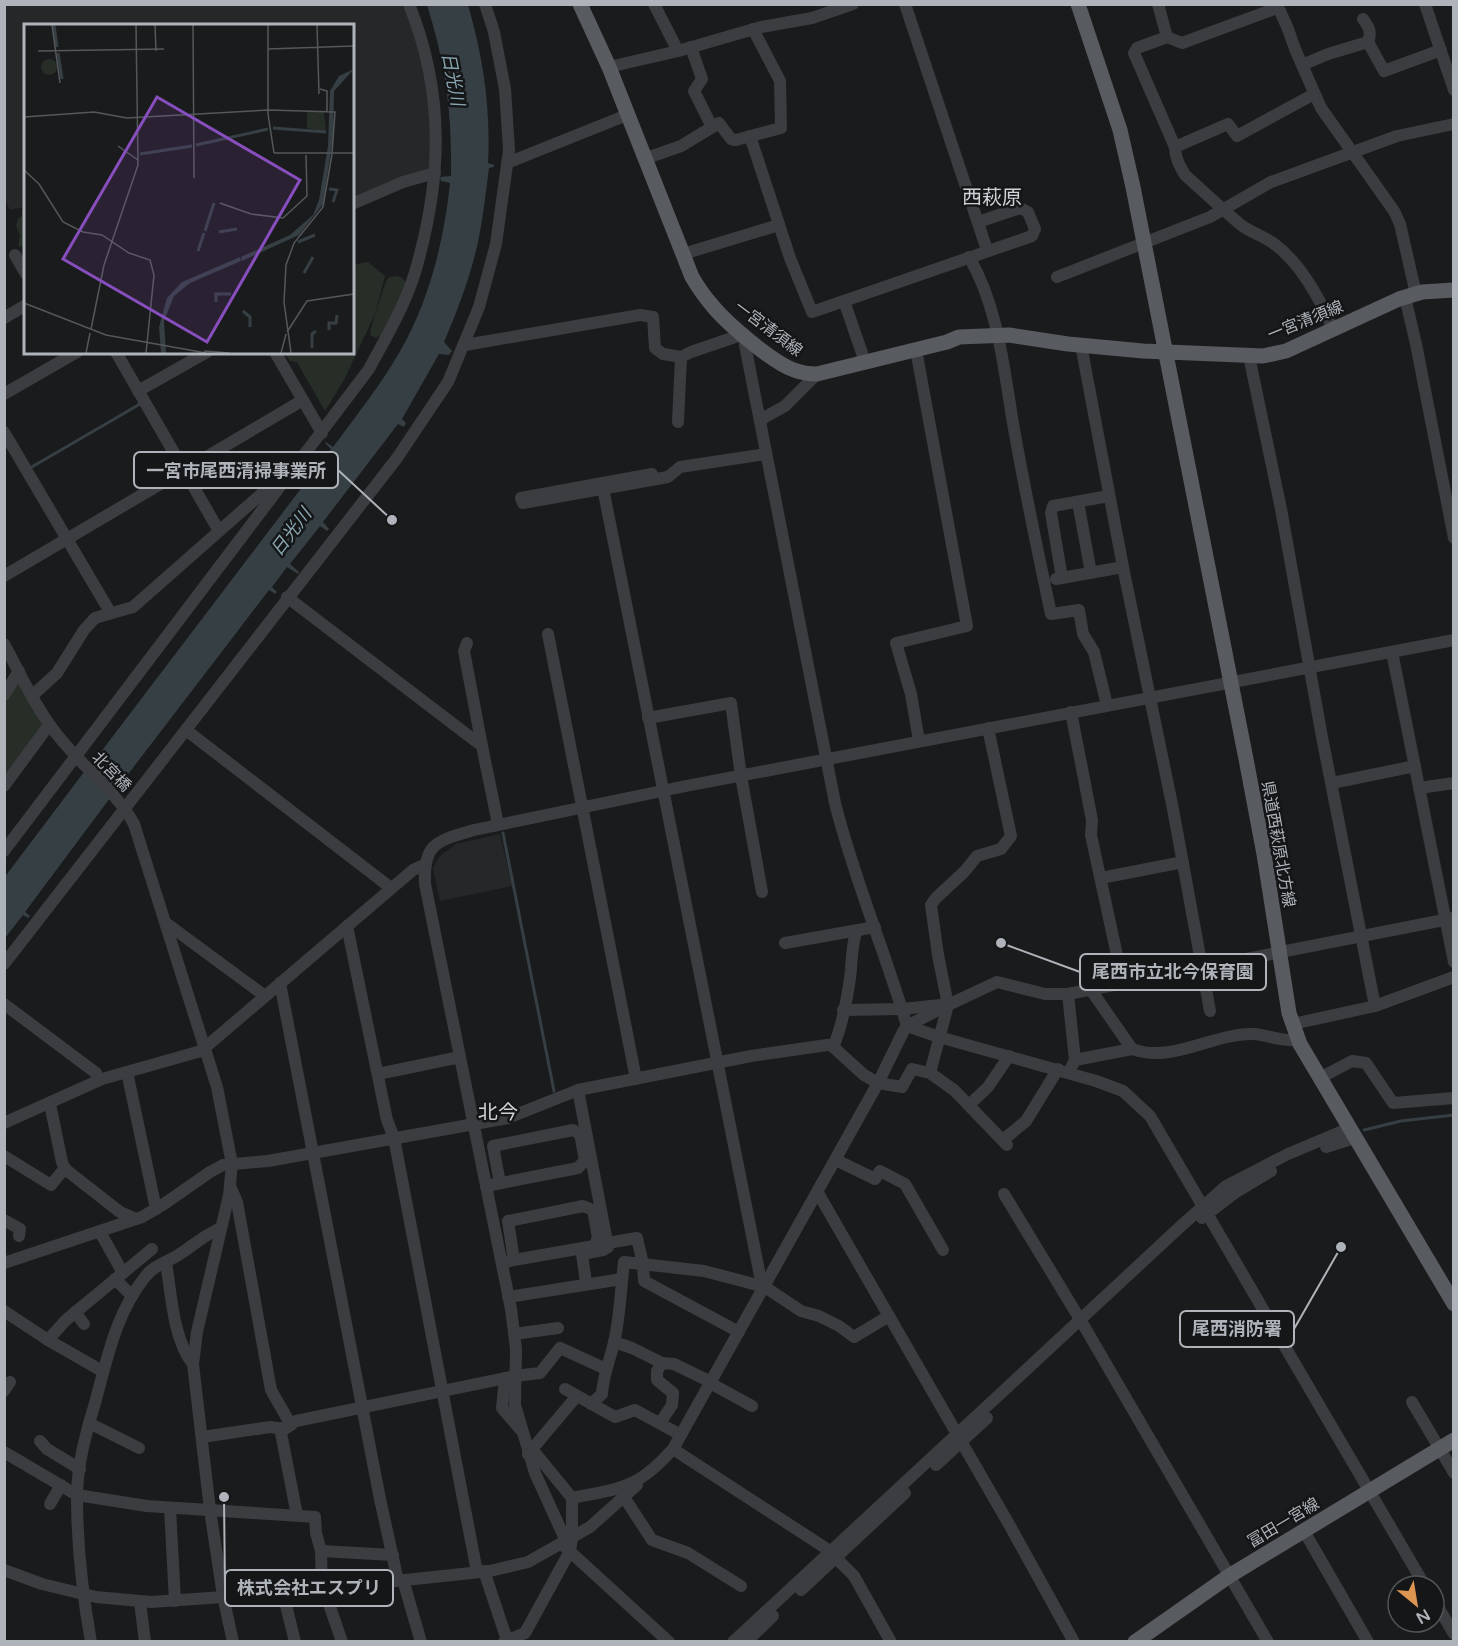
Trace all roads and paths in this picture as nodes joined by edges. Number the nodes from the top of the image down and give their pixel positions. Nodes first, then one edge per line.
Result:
1 (409, 4) edge
2 (486, 4) edge
3 (580, 4) edge
4 (654, 4) edge
5 (853, 4) edge
6 (904, 4) edge
7 (1078, 4) edge
8 (1158, 4) edge
9 (1425, 4) edge
10 (1278, 7) edge
11 (1363, 19) dead end
12 (753, 29) junction
13 (1167, 37) junction
14 (1368, 42) junction
15 (691, 47) junction
16 (1441, 50) junction
17 (678, 51) junction
18 (1302, 65) junction
19 (609, 67) junction
20 (1454, 90) edge
21 (1314, 94) junction
22 (627, 116) junction
23 (1454, 124) edge
24 (712, 127) junction
25 (750, 136) junction
26 (1175, 147) junction
27 (1352, 153) junction
28 (644, 159) junction
29 (507, 163) junction
30 (435, 173) junction
31 (354, 203) edge
32 (1225, 210) junction
33 (978, 222) junction
34 (780, 225) junction
35 (1145, 243) junction
36 (987, 250) junction
37 (683, 254) junction
38 (15, 255) dead end
39 (969, 257) junction
40 (24, 271) edge
41 (1057, 277) dead end
42 (1454, 290) edge
43 (1411, 296) junction
44 (844, 301) junction
45 (24, 306) edge
46 (4, 318) edge
47 (1333, 329) junction
48 (997, 335) junction
49 (746, 337) junction
50 (465, 345) junction
51 (1081, 345) junction
52 (916, 350) junction
53 (1166, 352) junction
54 (74, 354) edge
55 (117, 354) edge
56 (203, 354) edge
57 (276, 354) edge
58 (1249, 356) junction
59 (681, 357) junction
60 (865, 362) junction
61 (817, 374) junction
62 (138, 391) junction
63 (4, 394) edge
64 (303, 400) junction
65 (760, 420) junction
66 (678, 422) dead end
67 (4, 432) edge
68 (322, 433) junction
69 (766, 454) junction
70 (295, 469) junction
71 (184, 471) junction
72 (602, 486) junction
73 (1109, 496) junction
74 (1078, 502) junction
75 (219, 531) junction
76 (1454, 538) edge
77 (66, 540) junction
78 (1123, 567) junction
79 (1091, 573) junction
80 (4, 576) edge
81 (1062, 578) junction
82 (1044, 583) junction
83 (287, 597) junction
84 (110, 612) junction
85 (548, 634) dead end
86 (1454, 640) edge
87 (467, 643) dead end
88 (4, 644) edge
89 (1392, 652) junction
90 (1311, 667) junction
91 (19, 671) junction
92 (1232, 682) junction
93 (4, 695) edge
94 (33, 695) junction
95 (1149, 697) junction
96 (1107, 705) junction
97 (1071, 712) junction
98 (648, 718) junction
99 (49, 725) junction
100 (988, 728) junction
101 (186, 730) junction
102 (919, 741) junction
103 (482, 746) junction
104 (76, 758) junction
105 (827, 760) junction
106 (1414, 766) junction
107 (741, 776) junction
108 (1332, 783) junction
109 (1454, 783) edge
110 (4, 786) edge
111 (1419, 788) junction
112 (663, 791) junction
113 (583, 807) junction
114 (125, 808) junction
115 (498, 824) junction
116 (4, 851) edge
117 (1183, 862) junction
118 (424, 865) junction
119 (1101, 878) junction
120 (389, 887) junction
121 (762, 892) dead end
122 (1449, 918) edge
123 (166, 923) junction
124 (347, 926) junction
125 (875, 927) junction
126 (856, 932) junction
127 (1362, 936) junction
128 (785, 944) dead end
129 (1279, 951) junction
130 (1454, 962) edge
131 (4, 964) edge
132 (1201, 968) junction
133 (1454, 977) edge
134 (280, 983) junction
135 (1123, 983) junction
136 (1091, 990) junction
137 (1068, 994) junction
138 (262, 995) junction
139 (4, 1004) edge
140 (948, 1005) junction
141 (1376, 1006) junction
142 (902, 1009) junction
143 (843, 1010) junction
144 (1210, 1011) dead end
145 (1293, 1024) junction
146 (907, 1026) junction
147 (939, 1037) junction
148 (1299, 1040) junction
149 (204, 1044) junction
150 (833, 1047) junction
151 (1132, 1050) junction
152 (1009, 1056) junction
153 (460, 1057) junction
154 (716, 1063) junction
155 (1067, 1067) junction
156 (127, 1072) junction
157 (930, 1073) junction
158 (378, 1074) junction
159 (636, 1078) junction
160 (1320, 1078) junction
161 (99, 1080) junction
162 (878, 1083) junction
163 (578, 1090) junction
164 (1454, 1098) edge
165 (50, 1104) junction
166 (969, 1105) junction
167 (4, 1124) edge
168 (474, 1124) junction
169 (1352, 1133) junction
170 (394, 1138) junction
171 (313, 1153) junction
172 (4, 1156) edge
173 (836, 1160) junction
174 (232, 1164) junction
175 (65, 1168) junction
176 (500, 1183) junction
177 (230, 1185) junction
178 (486, 1186) junction
179 (818, 1193) junction
180 (1004, 1194) dead end
181 (156, 1209) junction
182 (1205, 1211) junction
183 (136, 1219) junction
184 (4, 1220) edge
185 (221, 1228) junction
186 (99, 1232) junction
187 (19, 1236) dead end
188 (607, 1243) junction
189 (152, 1249) dead end
190 (944, 1250) dead end
191 (166, 1262) junction
192 (508, 1262) junction
193 (4, 1263) edge
194 (643, 1264) junction
195 (119, 1276) junction
196 (622, 1279) junction
197 (586, 1283) junction
198 (763, 1287) junction
199 (132, 1296) junction
200 (508, 1297) junction
201 (1454, 1304) edge
202 (4, 1311) edge
203 (75, 1312) junction
204 (889, 1316) junction
205 (1082, 1323) junction
206 (84, 1324) dead end
207 (558, 1329) dead end
208 (739, 1332) junction
209 (514, 1334) junction
210 (48, 1340) junction
211 (614, 1342) junction
212 (662, 1363) junction
213 (193, 1364) junction
214 (606, 1369) junction
215 (102, 1371) junction
216 (510, 1377) junction
217 (711, 1383) junction
218 (565, 1389) dead end
219 (442, 1391) junction
220 (576, 1397) junction
221 (1412, 1402) dead end
222 (591, 1404) junction
223 (752, 1406) dead end
224 (363, 1407) junction
225 (89, 1423) junction
226 (660, 1423) junction
227 (286, 1426) junction
228 (681, 1435) junction
229 (202, 1437) junction
230 (959, 1438) junction
231 (1454, 1440) edge
232 (40, 1441) dead end
233 (139, 1448) dead end
234 (673, 1449) junction
235 (1439, 1449) junction
236 (4, 1452) edge
237 (528, 1454) junction
238 (80, 1469) junction
239 (655, 1469) junction
240 (1454, 1473) edge
241 (61, 1485) junction
242 (1370, 1491) junction
243 (77, 1495) junction
244 (624, 1497) junction
245 (572, 1498) junction
246 (50, 1504) dead end
247 (170, 1508) junction
248 (210, 1510) junction
249 (297, 1515) junction
250 (1304, 1532) junction
251 (567, 1543) junction
252 (321, 1551) junction
253 (833, 1554) junction
254 (393, 1555) junction
255 (4, 1570) edge
256 (480, 1572) junction
257 (1418, 1574) edge
258 (1229, 1575) junction
259 (401, 1580) junction
260 (741, 1586) dead end
261 (323, 1589) junction
262 (283, 1593) junction
263 (84, 1594) junction
264 (223, 1596) junction
265 (175, 1601) junction
266 (140, 1602) junction
267 (87, 1618) junction
268 (74, 1620) dead end
269 (1446, 1620) edge
270 (1454, 1634) edge
271 (529, 1637) edge
272 (91, 1641) edge
273 (145, 1641) edge
274 (233, 1641) edge
275 (295, 1641) edge
276 (342, 1641) edge
277 (421, 1641) edge
278 (506, 1641) edge
279 (669, 1641) edge
280 (733, 1641) edge
281 (746, 1641) edge
282 (891, 1641) edge
283 (1074, 1641) edge
284 (1136, 1641) edge
285 (1268, 1641) edge
286 (1368, 1641) edge

1 - 30 street
2 - 29 street
3 - 19 main road, 一宮清須線
4 - 17 street
5 - 12 street
6 - 33 street
7 - 35 main road
8 - 13 street
9 - 16 street
10 - 13 street
10 - 18 street
11 - 14 street
12 - 15 street
12 - 25 street
13 - 26 street
14 - 16 street
14 - 18 street
15 - 17 street
15 - 24 street
16 - 20 street
17 - 19 street
18 - 21 street
19 - 22 main road, 一宮清須線
21 - 26 street
21 - 27 street
22 - 28 main road, 一宮清須線
22 - 29 street
23 - 27 street
24 - 25 street
24 - 28 street
25 - 34 street
26 - 32 street
27 - 32 street
27 - 43 street
28 - 37 main road, 一宮清須線
29 - 50 street
30 - 31 street
30 - 68 street
32 - 35 street
32 - 47 street
33 - 36 street
33 - 36 street
34 - 37 street
34 - 44 street
35 - 41 street
35 - 53 main road
36 - 39 street
37 - 49 main road, 一宮清須線
38 - 40 street
39 - 44 street
39 - 48 street
42 - 43 main road, 一宮清須線
43 - 47 main road, 一宮清須線
43 - 76 street
44 - 60 street
45 - 46 street
47 - 58 main road, 一宮清須線
48 - 51 main road, 一宮清須線
48 - 52 main road, 一宮清須線
48 - 82 street
49 - 59 street
49 - 61 main road, 一宮清須線
49 - 65 street
50 - 59 street
50 - 83 street
51 - 53 main road, 一宮清須線
51 - 73 street
52 - 60 main road, 一宮清須線
52 - 102 street
53 - 58 main road, 一宮清須線
53 - 92 main road, 県道西萩原北方線
54 - 63 street
55 - 62 street
56 - 62 street
57 - 64 street
58 - 90 street
59 - 66 street
60 - 61 main road, 一宮清須線
61 - 65 street
62 - 71 street
64 - 68 street
64 - 71 street
65 - 69 street
67 - 77 street
68 - 70 street
69 - 72 street
69 - 105 street
70 - 75 street
70 - 104 street
71 - 75 street
71 - 77 street
72 - 72 street
72 - 98 street
73 - 74 street
73 - 78 street
74 - 79 street
74 - 81 street
75 - 84 street
77 - 80 street
77 - 84 street
78 - 79 street
78 - 95 street
79 - 81 street
81 - 82 street
82 - 96 street
83 - 101 street
83 - 103 street
84 - 94 street
85 - 113 street
86 - 89 street
87 - 103 street
88 - 91 street, 北宮橋
89 - 90 street
89 - 106 street
90 - 92 street
90 - 108 street
91 - 93 street
91 - 94 street, 北宮橋
92 - 95 street
92 - 129 main road, 県道西萩原北方線
94 - 99 street, 北宮橋
95 - 96 street
95 - 117 street
96 - 97 street
97 - 100 street
97 - 119 street
98 - 107 street
98 - 112 street
99 - 104 street, 北宮橋
99 - 110 street
100 - 102 street
100 - 140 street
101 - 114 street
101 - 120 street
102 - 105 street
103 - 115 street
104 - 114 street, 北宮橋
104 - 116 street
105 - 107 street
105 - 125 street
106 - 108 street
106 - 111 street
107 - 112 street
107 - 121 street
108 - 127 street
109 - 111 street
111 - 122 street
112 - 113 street
112 - 154 street
113 - 115 street
113 - 159 street
114 - 123 street
114 - 131 street
115 - 118 street
117 - 119 street
117 - 132 street
118 - 120 street
118 - 153 street
119 - 135 street
120 - 124 street
120 - 138 street
122 - 127 street
122 - 130 street
123 - 138 street
123 - 149 street
124 - 134 street
124 - 158 street
125 - 126 street
125 - 142 street
126 - 128 street
126 - 143 street
127 - 129 street
127 - 141 street
129 - 132 street
129 - 145 main road, 県道西萩原北方線
132 - 135 street
132 - 144 street
133 - 141 street
134 - 138 street
134 - 171 street
135 - 136 street
136 - 137 street
136 - 151 street
137 - 140 street
137 - 155 street
138 - 149 street
139 - 161 street
140 - 142 street
140 - 146 street
140 - 147 street
141 - 145 street
142 - 143 street
142 - 146 street
143 - 150 street
145 - 148 main road, 県道西萩原北方線
146 - 147 street
146 - 162 street
147 - 152 street
147 - 157 street
148 - 151 street
148 - 160 main road, 県道西萩原北方線
149 - 156 street
149 - 174 street
150 - 154 street
150 - 162 street
151 - 155 street
152 - 155 street
152 - 166 street
153 - 158 street
153 - 168 street
154 - 159 street
154 - 198 street
155 - 166 street
155 - 182 street
156 - 161 street
156 - 181 street
157 - 162 street
157 - 166 street
158 - 170 street
159 - 163 street
160 - 164 street
160 - 169 main road, 県道西萩原北方線
161 - 165 street
162 - 173 street
163 - 168 street
163 - 188 street
165 - 167 street
165 - 175 street
168 - 170 street
168 - 178 street
169 - 182 street
169 - 201 main road, 県道西萩原北方線
170 - 171 street
170 - 219 street
171 - 174 street
171 - 224 street
172 - 175 street
173 - 179 street
173 - 190 street
174 - 177 street
174 - 181 street
175 - 183 street
176 - 176 street
176 - 178 street
177 - 185 street
177 - 227 street
178 - 192 street
179 - 198 street
179 - 204 street
180 - 205 street
181 - 183 street
182 - 205 street
182 - 242 street
183 - 186 street
184 - 187 street
185 - 191 street
185 - 213 street
186 - 193 street
186 - 195 street
188 - 194 street
188 - 197 street
189 - 195 street
191 - 199 street
191 - 213 street
192 - 192 street
192 - 200 street
194 - 196 street
194 - 198 street
194 - 208 street
195 - 199 street
195 - 203 street
196 - 197 street
196 - 211 street
197 - 200 street
198 - 204 street
198 - 208 street
199 - 215 street
200 - 209 street
202 - 210 street
203 - 206 street
203 - 210 street
204 - 230 street
205 - 230 street
205 - 258 street
207 - 209 street
208 - 217 street
209 - 216 street
210 - 215 street
211 - 212 street
211 - 214 street
212 - 217 street
212 - 226 street
213 - 229 street
214 - 216 street
214 - 222 street
215 - 225 street
216 - 219 street
216 - 237 street
217 - 223 street
217 - 228 street
218 - 220 street
219 - 224 street
219 - 256 street
220 - 222 street
220 - 237 street
221 - 235 street
222 - 226 street
224 - 227 street
224 - 254 street
225 - 233 street
225 - 238 street
226 - 228 street
227 - 229 street
227 - 249 street
228 - 234 street
229 - 248 street
230 - 253 street
230 - 283 street
231 - 235 main road, 冨田一宮線
232 - 238 street
234 - 239 street
234 - 253 street
235 - 240 street
235 - 242 main road, 冨田一宮線
236 - 241 street
237 - 245 street
237 - 251 street
238 - 243 street
239 - 244 street
239 - 245 street
241 - 243 street
241 - 246 street
242 - 250 main road, 冨田一宮線
242 - 257 street
243 - 247 street
243 - 263 street
244 - 251 street
244 - 260 street
245 - 251 street
247 - 248 street
247 - 265 street
248 - 249 street
248 - 264 street
249 - 252 street
250 - 258 main road, 冨田一宮線
250 - 286 street
251 - 256 street
251 - 271 street
251 - 279 street
252 - 254 street
252 - 261 street
253 - 280 street
253 - 281 street
253 - 282 street
254 - 259 street
255 - 263 street
256 - 259 street
256 - 278 street
258 - 284 main road, 冨田一宮線
258 - 285 street
259 - 261 street
259 - 277 street
261 - 262 street
261 - 276 street
262 - 264 street
262 - 275 street
263 - 266 street
263 - 267 street
264 - 265 street
264 - 274 street
265 - 266 street
266 - 273 street
267 - 268 street
267 - 272 street
269 - 270 street
271 - 278 street

